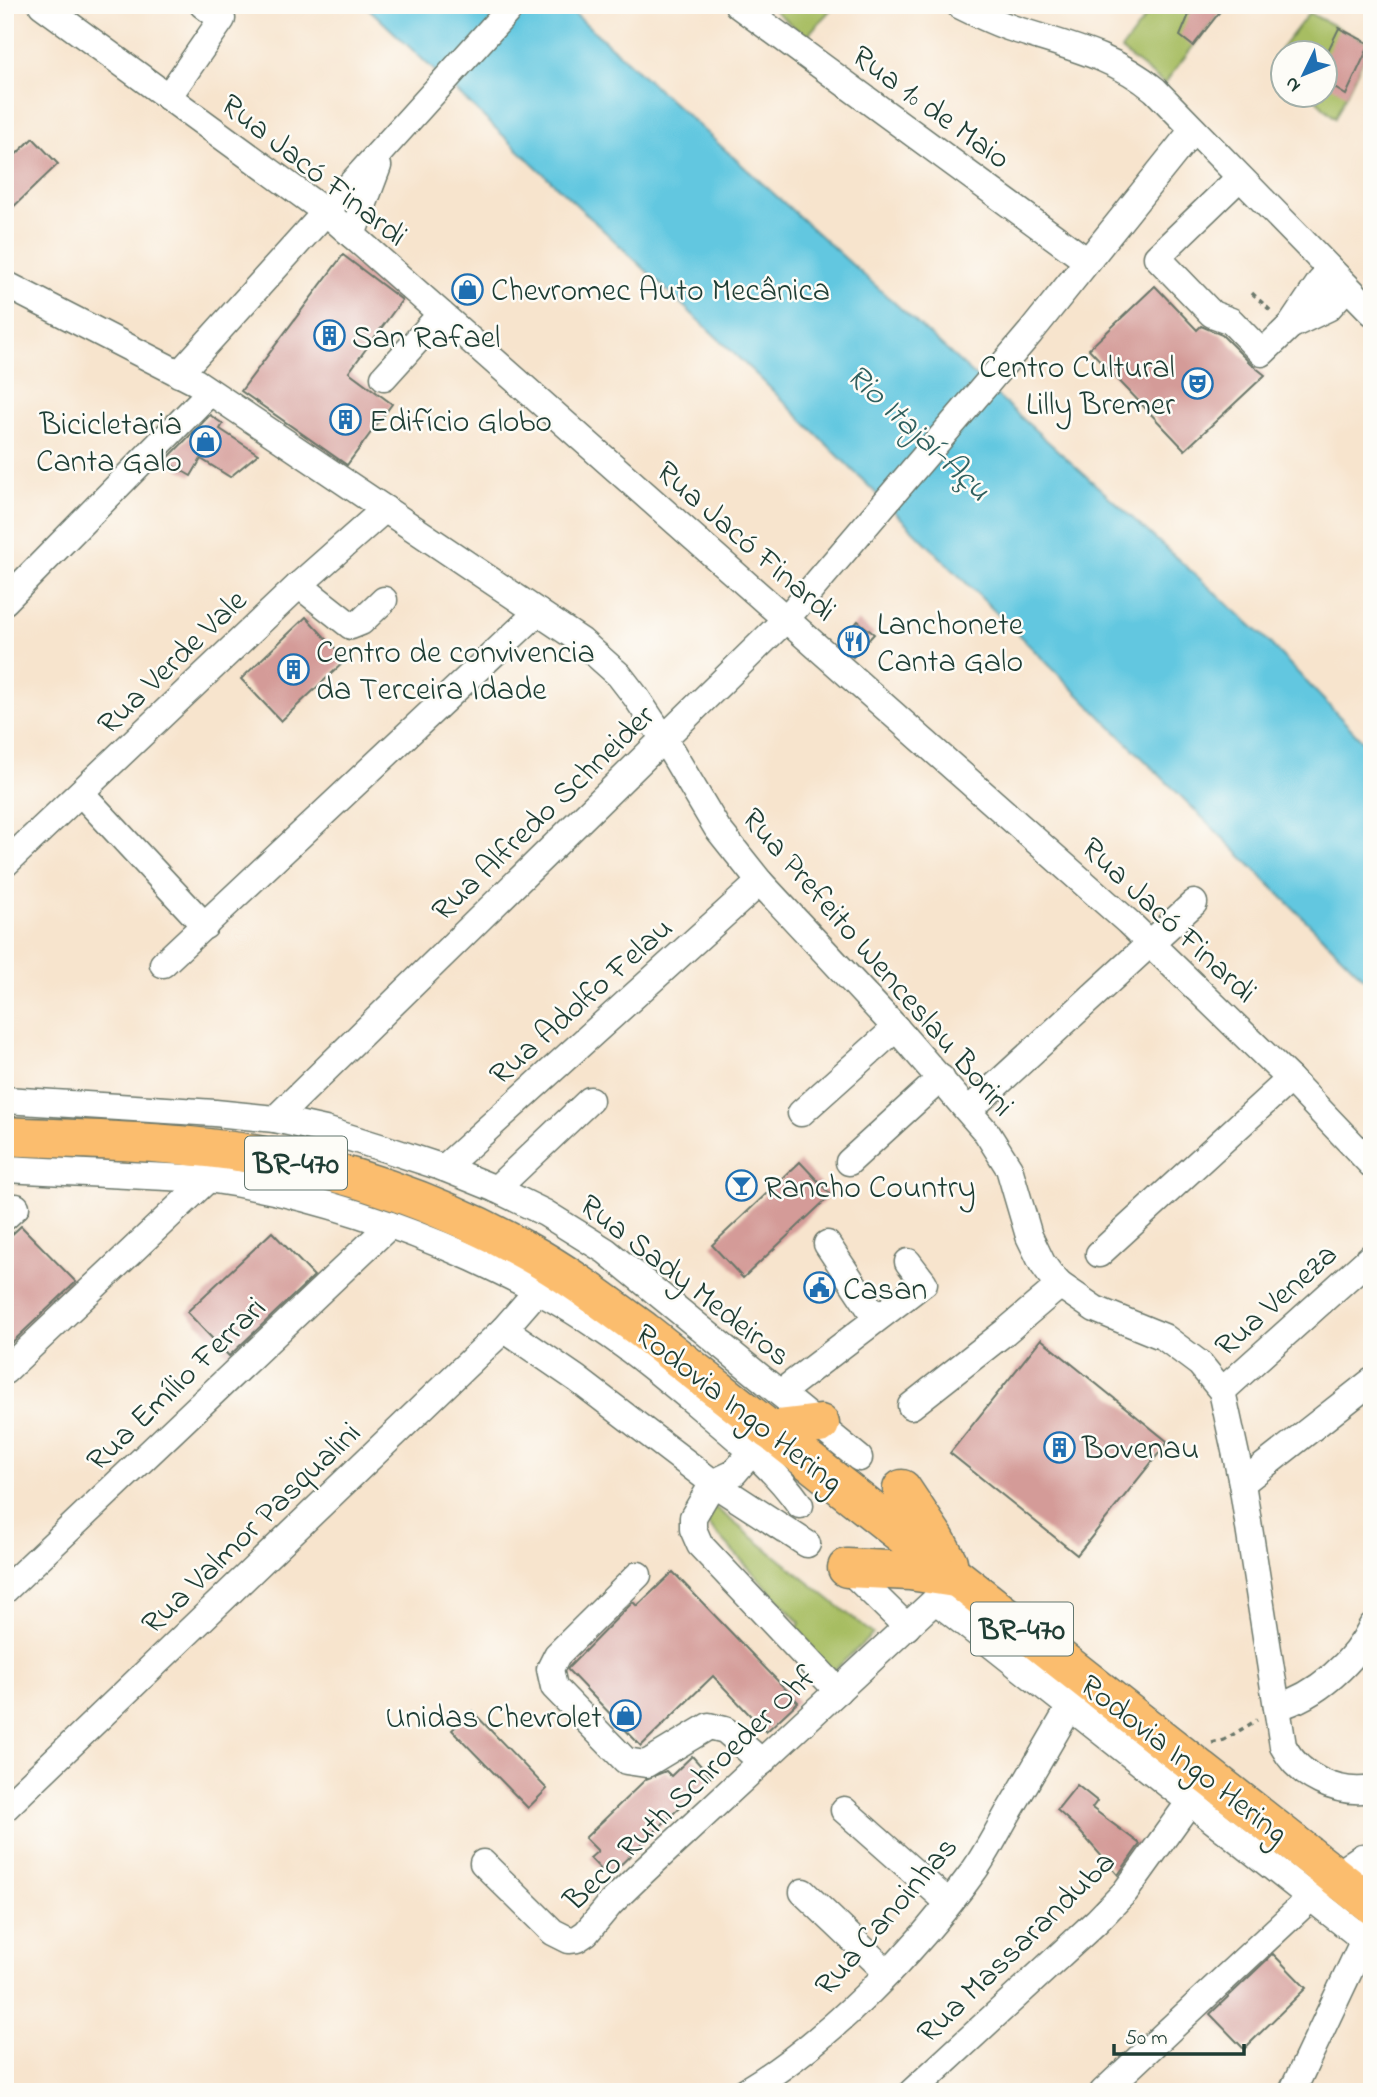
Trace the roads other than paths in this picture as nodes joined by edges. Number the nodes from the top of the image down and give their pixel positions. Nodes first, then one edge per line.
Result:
1 (42, 5) edge
2 (203, 5) edge
3 (513, 5) edge
4 (738, 5) edge
5 (959, 5) edge
6 (168, 97) junction
7 (1193, 130) junction
8 (385, 148) junction
9 (1239, 178) junction
10 (327, 213) junction
11 (352, 235) junction
12 (1087, 261) junction
13 (1339, 279) junction
14 (5, 284) edge
15 (1372, 312) edge
16 (441, 314) junction
17 (179, 374) junction
18 (384, 377) dead end
19 (209, 391) junction
20 (384, 509) junction
21 (299, 586) junction
22 (384, 600) dead end
23 (5, 601) edge
24 (538, 612) junction
25 (786, 619) junction
26 (664, 739) junction
27 (81, 793) junction
28 (5, 864) edge
29 (760, 882) junction
30 (1195, 903) dead end
31 (205, 926) junction
32 (1150, 944) junction
33 (163, 964) dead end
34 (896, 1028) junction
35 (940, 1078) junction
36 (1290, 1079) junction
37 (5, 1100) edge
38 (590, 1100) dead end
39 (969, 1110) junction
40 (801, 1113) dead end
41 (275, 1119) junction
42 (5, 1136) edge
43 (849, 1162) dead end
44 (1372, 1165) edge
45 (444, 1168) junction
46 (5, 1169) edge
47 (208, 1179) junction
48 (496, 1189) junction
49 (390, 1224) junction
50 (827, 1244) dead end
51 (1098, 1254) dead end
52 (1372, 1256) edge
53 (908, 1262) dead end
54 (1060, 1285) junction
55 (538, 1290) junction
56 (876, 1318) junction
57 (504, 1329) junction
58 (5, 1371) edge
59 (1372, 1381) edge
60 (1222, 1391) junction
61 (911, 1406) dead end
62 (820, 1424) joint
63 (765, 1433) junction
64 (859, 1458) junction
65 (818, 1469) junction
66 (713, 1483) junction
67 (1242, 1483) junction
68 (902, 1489) junction
69 (800, 1505) junction
70 (903, 1536) junction
71 (807, 1544) junction
72 (847, 1568) junction
73 (638, 1575) dead end
74 (946, 1589) junction
75 (5, 1590) edge
76 (1372, 1626) edge
77 (906, 1627) junction
78 (838, 1691) junction
79 (1078, 1693) junction
80 (1277, 1707) junction
81 (762, 1762) junction
82 (1200, 1774) junction
83 (1372, 1789) edge
84 (5, 1808) edge
85 (844, 1810) dead end
86 (482, 1863) dead end
87 (1372, 1864) edge
88 (1322, 1887) junction
89 (803, 1892) dead end
90 (949, 1903) junction
91 (1370, 1929) edge
92 (888, 1973) junction
93 (744, 2092) edge
94 (912, 2092) edge
95 (1103, 2092) edge
96 (1292, 2092) edge

1 - 6 street, Rua Jacó Finardi
2 - 6 street
3 - 8 street
4 - 12 street, Rua 1º de Maio
5 - 7 street
6 - 10 street, Rua Jacó Finardi
7 - 9 street
7 - 12 street, Rua Alfredo Schneider
8 - 10 street
8 - 11 street
9 - 13 street
9 - 13 street
10 - 11 street, Rua Jacó Finardi
10 - 17 street
11 - 16 street, Rua Jacó Finardi
12 - 25 street, Rua Alfredo Schneider
13 - 15 street
14 - 17 street, Rua Prefeito Wenceslau Borini
16 - 18 street
16 - 25 street, Rua Jacó Finardi
17 - 19 street, Rua Prefeito Wenceslau Borini
19 - 20 street, Rua Prefeito Wenceslau Borini
19 - 23 street
20 - 21 street, Rua Verde Vale
20 - 24 street, Rua Prefeito Wenceslau Borini
21 - 22 street
21 - 27 street, Rua Verde Vale
24 - 26 street, Rua Prefeito Wenceslau Borini
24 - 31 street
25 - 26 street, Rua Alfredo Schneider
25 - 32 street, Rua Jacó Finardi
26 - 29 street, Rua Prefeito Wenceslau Borini
26 - 41 street, Rua Alfredo Schneider
27 - 28 street, Rua Verde Vale
27 - 31 street
29 - 34 street, Rua Prefeito Wenceslau Borini
29 - 45 street, Rua Adolfo Felau
30 - 32 street
31 - 33 street
32 - 36 street, Rua Jacó Finardi
32 - 39 street
34 - 35 street, Rua Prefeito Wenceslau Borini
34 - 40 street
35 - 39 street, Rua Prefeito Wenceslau Borini
35 - 43 street
36 - 44 street, Rua Jacó Finardi
36 - 51 street
37 - 41 street, Rua Sady Medeiros
38 - 48 street
39 - 54 street, Rua Prefeito Wenceslau Borini
41 - 45 street, Rua Sady Medeiros
42 - 63 highway, Rodovia Ingo Hering / BR-470
45 - 48 street, Rua Sady Medeiros
46 - 47 street
47 - 49 street
47 - 58 street
48 - 63 street, Rua Sady Medeiros
49 - 55 street
49 - 75 street, Rua Emílio Ferrari
50 - 56 street
52 - 60 street, Rua Veneza
53 - 56 street
54 - 60 street, Rua Prefeito Wenceslau Borini
54 - 61 street
55 - 57 street, Rua Valmor Pasqualini
55 - 63 street
56 - 63 street
57 - 66 street
57 - 84 street, Rua Valmor Pasqualini
59 - 67 street
60 - 67 street, Rua Prefeito Wenceslau Borini
62 - 63 highway
62 - 64 street
63 - 65 highway, Rodovia Ingo Hering / BR-470
63 - 66 street
63 - 69 street
64 - 65 street
64 - 68 street
65 - 69 street
65 - 70 highway, Rodovia Ingo Hering / BR-470
66 - 71 street
66 - 78 street
67 - 80 street, Rua Prefeito Wenceslau Borini
68 - 70 street
68 - 74 highway
69 - 71 street
70 - 72 street
70 - 74 highway, Rodovia Ingo Hering / BR-470
71 - 72 street
72 - 74 highway
72 - 77 street
73 - 81 street
74 - 77 street, Beco Ruth Schroeder Ohf
74 - 79 highway, Rodovia Ingo Hering / BR-470
76 - 80 street
77 - 78 street, Beco Ruth Schroeder Ohf
78 - 81 street, Beco Ruth Schroeder Ohf
79 - 82 highway, Rodovia Ingo Hering / BR-470
79 - 90 street, Rua Canoinhas
80 - 83 street, Rua Prefeito Wenceslau Borini
81 - 86 street, Beco Ruth Schroeder Ohf
82 - 88 highway, Rodovia Ingo Hering / BR-470
82 - 94 street, Rua Massaranduba
85 - 90 street
87 - 88 street
88 - 91 highway, Rodovia Ingo Hering / BR-470
88 - 95 street
89 - 92 street
90 - 92 street, Rua Canoinhas
91 - 96 street
92 - 93 street, Rua Canoinhas

